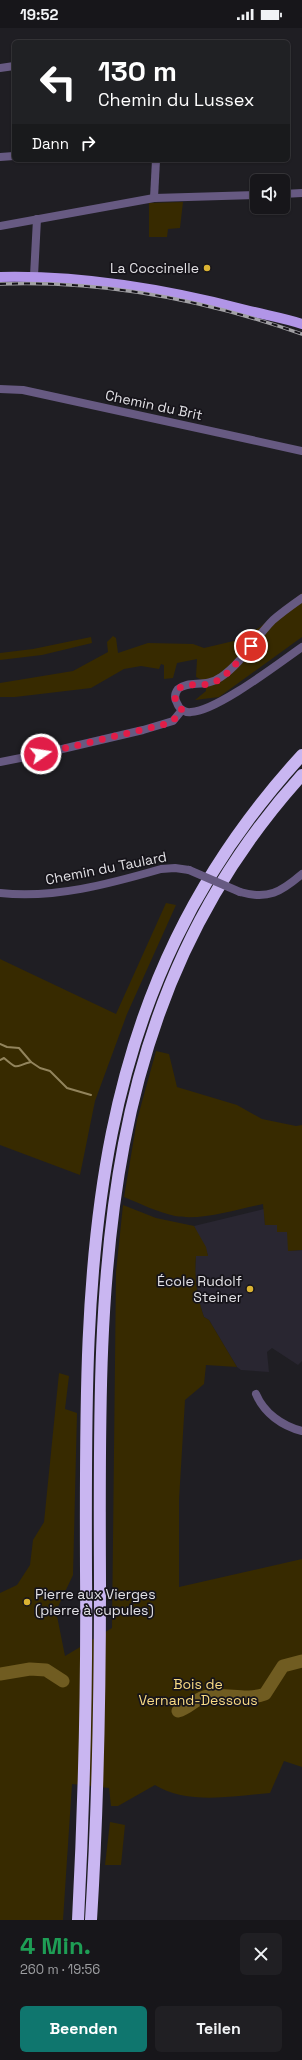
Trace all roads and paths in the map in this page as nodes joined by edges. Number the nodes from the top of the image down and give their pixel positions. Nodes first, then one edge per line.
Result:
1 (12, 66) edge
2 (0, 68) edge
3 (12, 156) edge
4 (0, 157) edge
5 (156, 162) edge
6 (302, 193) edge
7 (290, 194) edge
8 (250, 195) edge
9 (154, 198) junction
10 (37, 219) junction
11 (0, 226) edge
12 (34, 276) junction
13 (0, 277) edge
14 (302, 324) edge
15 (0, 389) edge
16 (302, 451) edge
17 (302, 598) edge
18 (302, 647) edge
19 (182, 710) junction
20 (302, 755) edge
21 (0, 762) edge
22 (302, 775) edge
23 (302, 874) edge
24 (0, 893) edge
25 (256, 1394) dead end
26 (302, 1431) edge
27 (78, 1920) edge
28 (91, 1920) edge

1 - 2 street
3 - 4 street
5 - 9 street
6 - 7 street
8 - 9 street
9 - 10 street
10 - 11 street
10 - 12 street
12 - 13 main road
12 - 14 main road
15 - 16 street, Chemin du Brit
17 - 19 street
18 - 19 street
19 - 21 street
20 - 27 highway
22 - 28 highway
23 - 24 street, Chemin du Taulard, bridge
25 - 26 street

